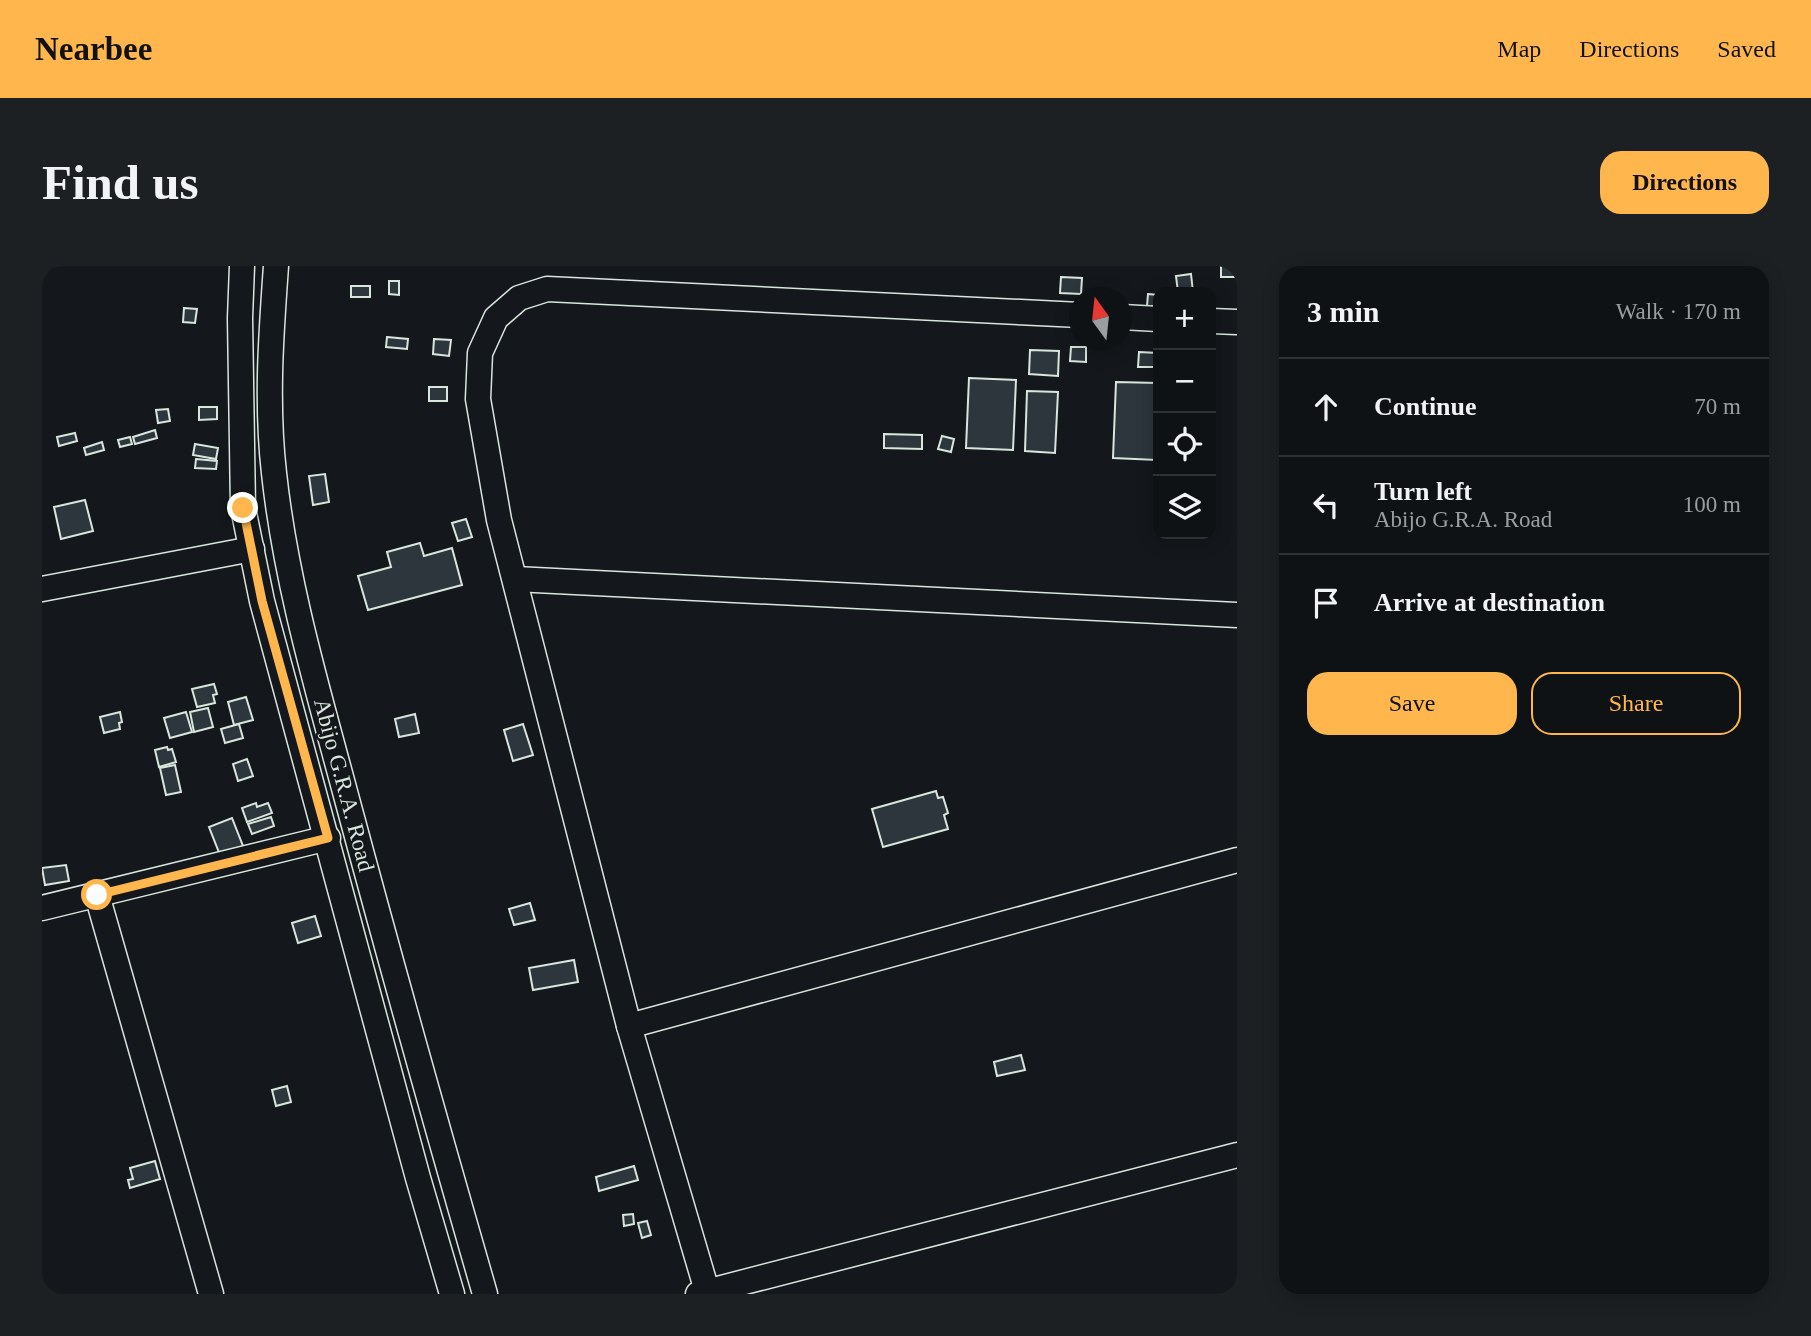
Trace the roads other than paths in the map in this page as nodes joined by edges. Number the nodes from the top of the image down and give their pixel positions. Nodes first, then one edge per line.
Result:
1 (242, 266) edge
2 (276, 266) edge
3 (1069, 314) edge
4 (1132, 318) edge
5 (1153, 319) edge
6 (1216, 321) edge
7 (1237, 322) edge
8 (252, 549) junction
9 (515, 579) junction
10 (42, 589) edge
11 (1237, 615) edge
12 (328, 838) junction
13 (1237, 860) edge
14 (97, 895) junction
15 (42, 908) edge
16 (629, 1026) junction
17 (1237, 1155) edge
18 (703, 1293) edge
19 (211, 1294) edge
20 (452, 1294) edge
21 (485, 1294) edge

1 - 8 street, Abijo G.R.A. Road
2 - 21 street, Abijo G.R.A. Road
3 - 9 street
4 - 5 street
6 - 7 street
8 - 10 street
8 - 12 street, Abijo G.R.A. Road
9 - 11 street
9 - 16 street
12 - 14 street
12 - 20 street, Abijo G.R.A. Road
13 - 16 street
14 - 15 street
14 - 19 street
16 - 18 street
17 - 18 street

